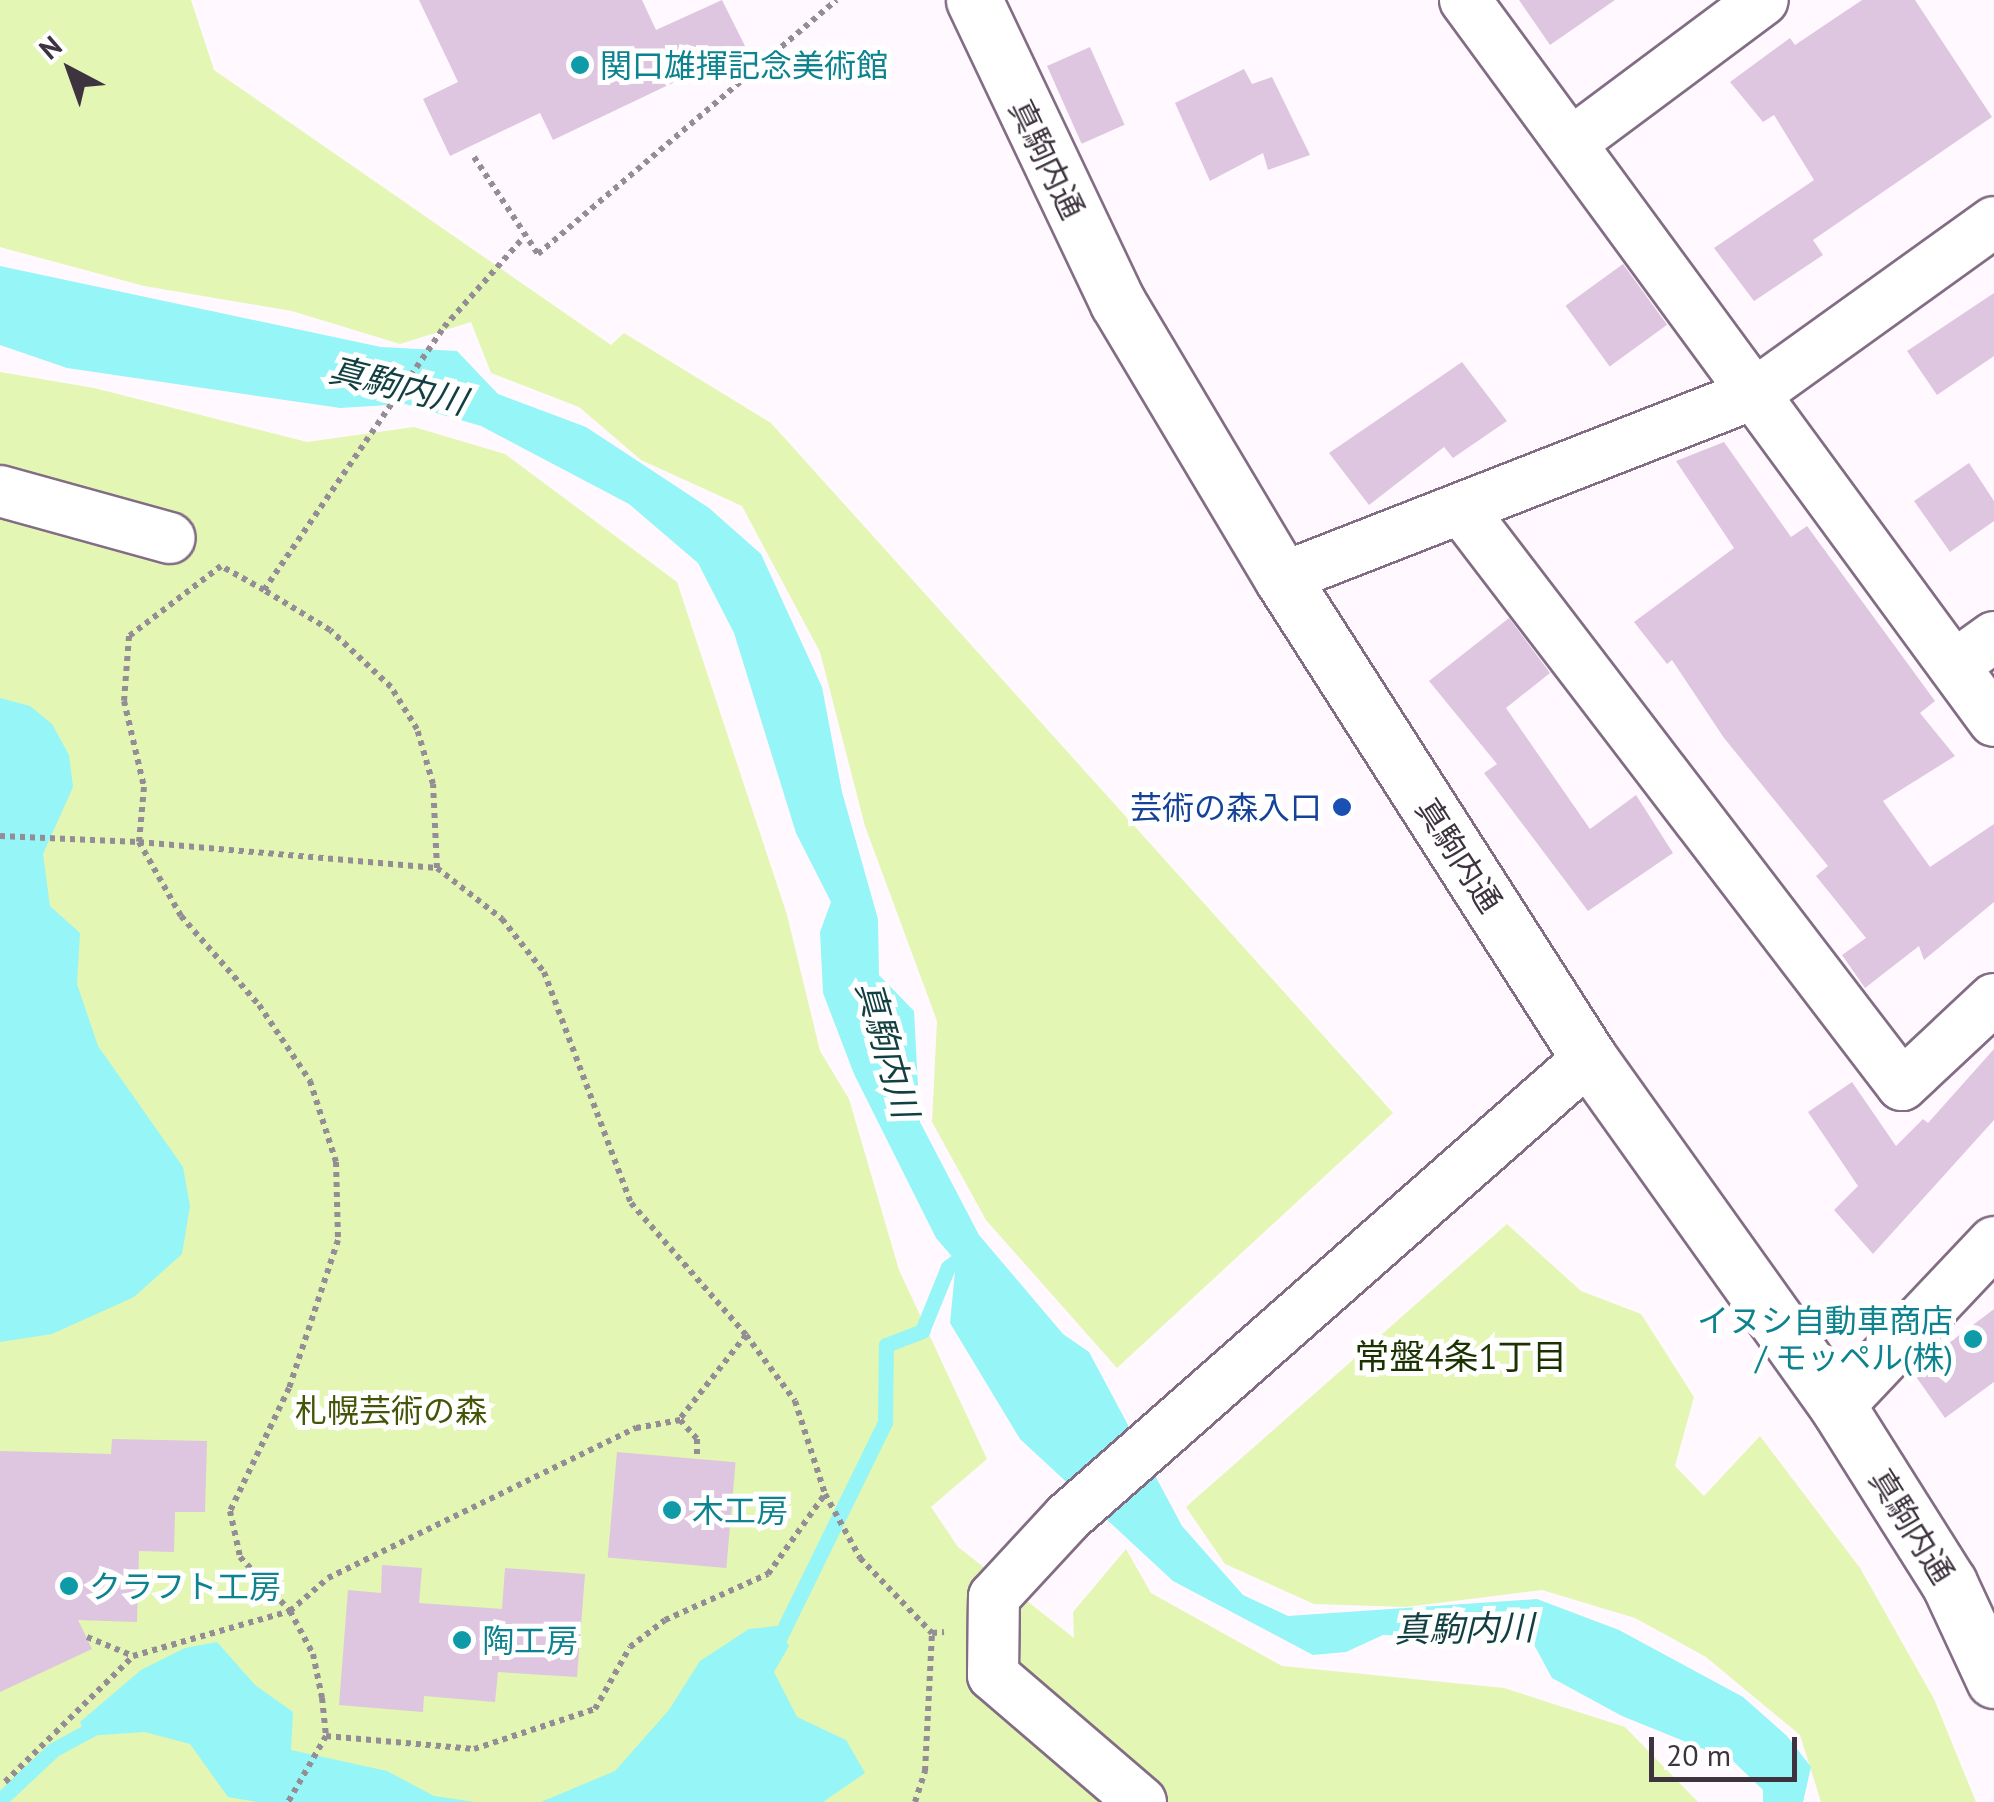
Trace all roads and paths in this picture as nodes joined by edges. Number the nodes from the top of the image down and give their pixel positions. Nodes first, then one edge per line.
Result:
1 (836, 0) edge
2 (974, 0) edge
3 (1465, 0) edge
4 (1763, 0) edge
5 (1571, 143) junction
6 (474, 157) dead end
7 (1994, 222) edge
8 (522, 239) junction
9 (1756, 393) junction
10 (0, 491) edge
11 (1462, 510) junction
12 (170, 538) dead end
13 (1282, 578) junction
14 (264, 590) junction
15 (1974, 651) edge
16 (1994, 721) edge
17 (0, 836) edge
18 (139, 842) junction
19 (437, 868) junction
20 (1994, 999) edge
21 (1590, 1058) junction
22 (1994, 1242) edge
23 (746, 1335) junction
24 (1838, 1407) junction
25 (678, 1421) junction
26 (697, 1458) dead end
27 (825, 1494) junction
28 (290, 1611) junction
29 (993, 1626) junction
30 (932, 1633) junction
31 (86, 1637) dead end
32 (133, 1656) junction
33 (1994, 1680) edge
34 (326, 1736) junction
35 (5, 1782) dead end
36 (288, 1802) edge
37 (915, 1802) edge
38 (1141, 1802) edge

1 - 8 path
2 - 13 highway, 真駒内通
3 - 5 street
4 - 5 street
5 - 9 street
6 - 8 path
7 - 9 street
8 - 14 path
9 - 11 street
9 - 15 street
10 - 12 street
11 - 13 street
11 - 20 street
13 - 21 highway, 真駒内通
14 - 18 path
14 - 19 path
15 - 16 street
17 - 18 path
18 - 19 path
18 - 28 path
19 - 23 path
21 - 24 highway, 真駒内通
21 - 29 street
22 - 24 street
23 - 25 path
23 - 27 path
24 - 33 highway, 真駒内通
25 - 26 path
25 - 28 path
27 - 30 path
27 - 34 path
28 - 32 path
28 - 34 path
29 - 30 path
29 - 38 street
30 - 37 path
31 - 32 path
32 - 35 path
34 - 36 path

